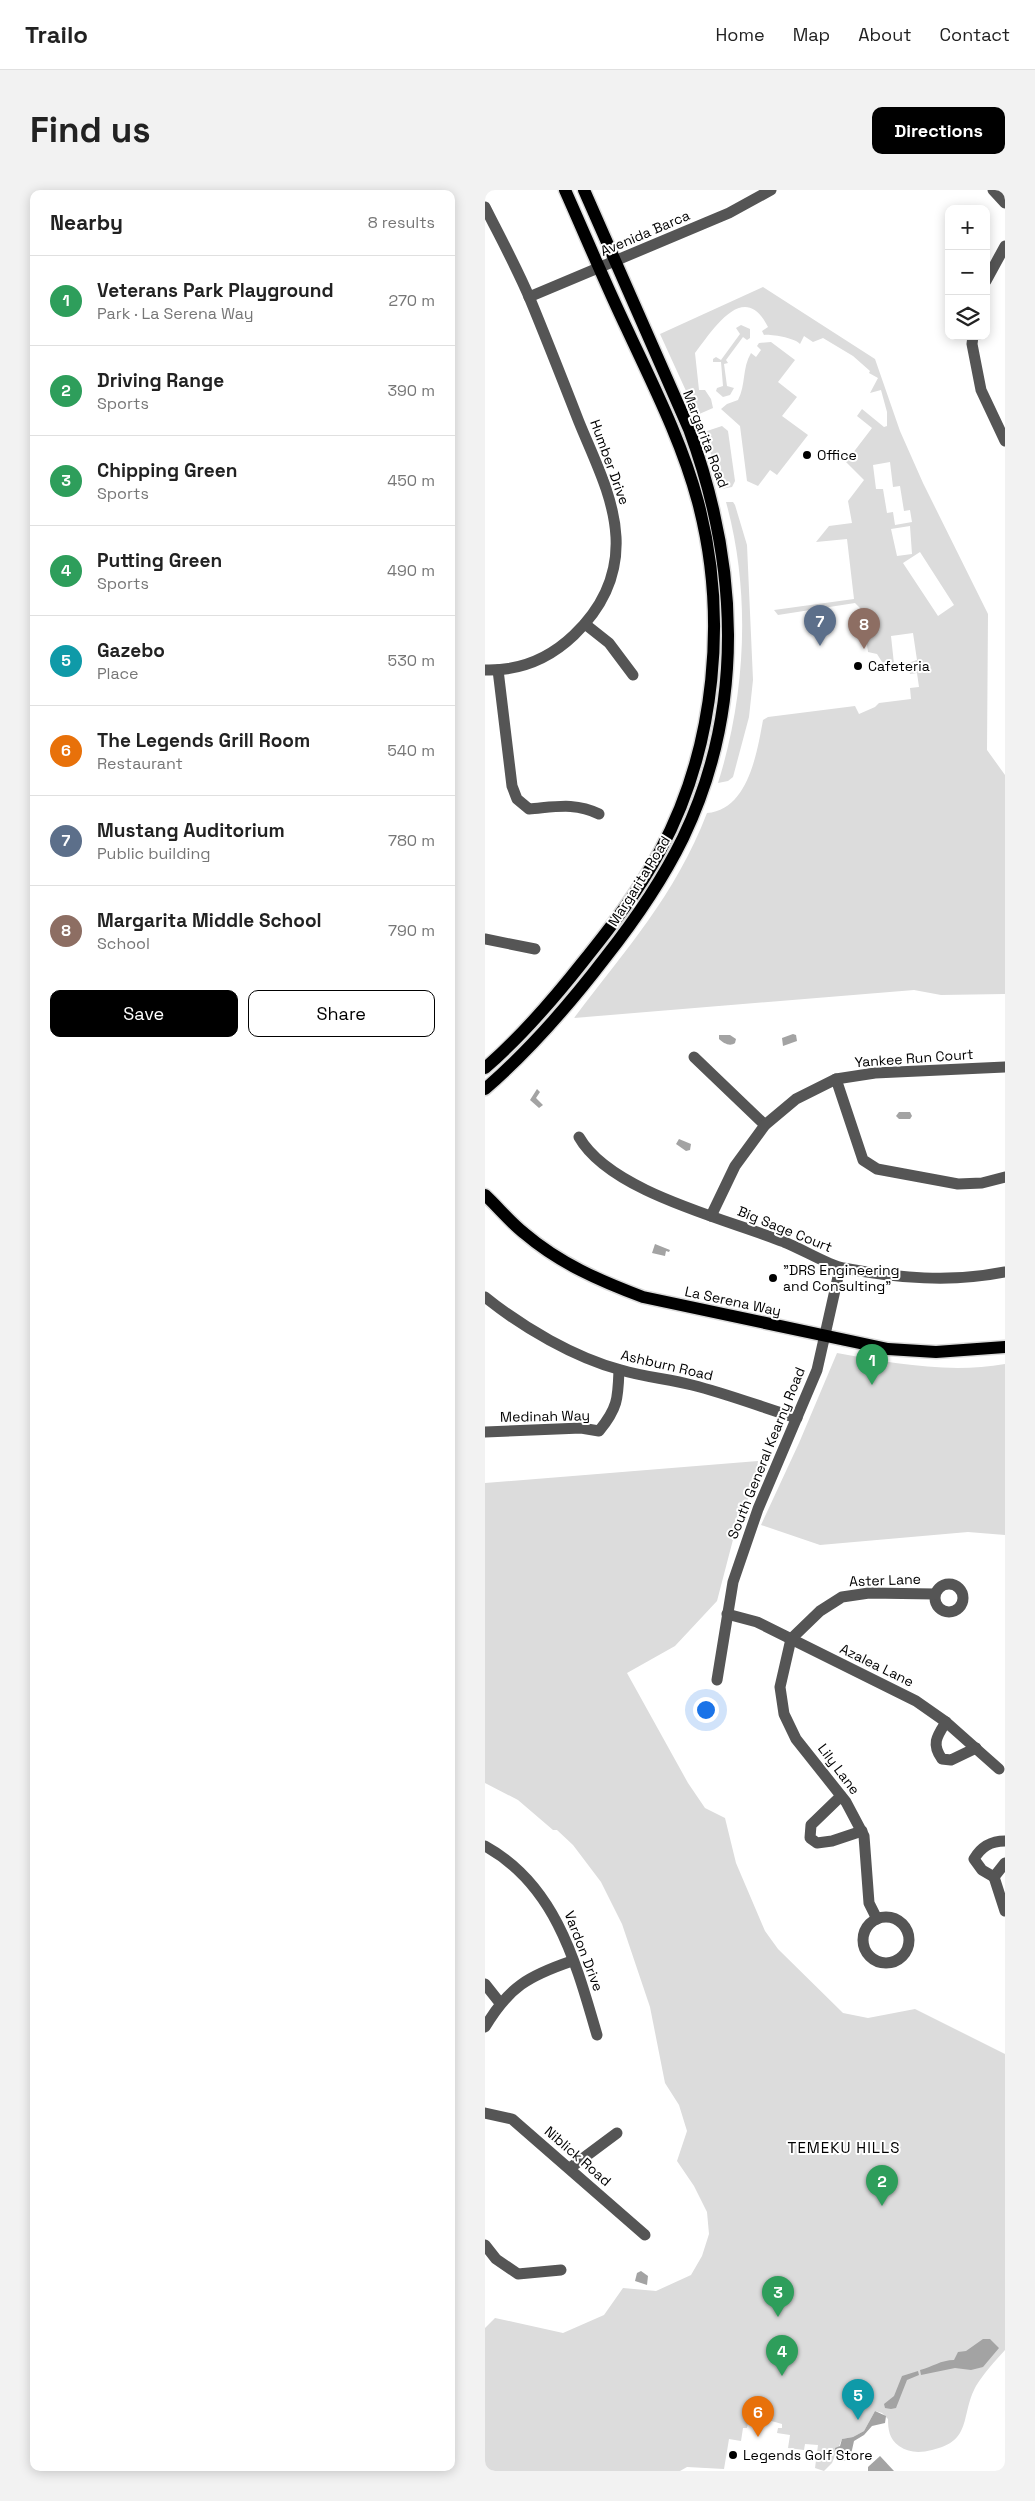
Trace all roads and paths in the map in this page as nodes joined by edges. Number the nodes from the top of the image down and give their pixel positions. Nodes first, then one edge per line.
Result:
1 (565, 190) edge
2 (584, 190) edge
3 (771, 190) edge
4 (993, 190) edge
5 (1005, 203) edge
6 (485, 207) edge
7 (1005, 246) edge
8 (615, 262) junction
9 (600, 268) junction
10 (990, 274) edge
11 (529, 298) junction
12 (972, 340) edge
13 (1005, 441) edge
14 (585, 624) junction
15 (485, 670) edge
16 (498, 670) junction
17 (633, 675) dead end
18 (599, 814) dead end
19 (485, 939) edge
20 (535, 949) dead end
21 (694, 1057) dead end
22 (1005, 1067) edge
23 (485, 1068) edge
24 (836, 1079) junction
25 (485, 1089) edge
26 (765, 1125) junction
27 (579, 1137) dead end
28 (1005, 1177) edge
29 (485, 1195) edge
30 (711, 1216) junction
31 (840, 1268) junction
32 (1005, 1272) edge
33 (485, 1298) edge
34 (824, 1336) junction
35 (1005, 1347) edge
36 (619, 1370) junction
37 (797, 1418) junction
38 (485, 1432) edge
39 (935, 1594) dead end
40 (727, 1614) junction
41 (791, 1639) junction
42 (717, 1680) dead end
43 (946, 1722) junction
44 (976, 1748) junction
45 (1003, 1769) edge
46 (841, 1796) junction
47 (862, 1831) junction
48 (1005, 1841) edge
49 (485, 1846) edge
50 (1005, 1863) edge
51 (994, 1878) junction
52 (1005, 1911) edge
53 (877, 1918) junction
54 (572, 1961) junction
55 (485, 1984) edge
56 (500, 2003) junction
57 (485, 2027) edge
58 (597, 2035) dead end
59 (485, 2113) edge
60 (617, 2133) dead end
61 (570, 2168) junction
62 (645, 2235) dead end
63 (485, 2245) edge
64 (561, 2270) dead end

1 - 9 main road, Margarita Road
2 - 8 main road, Margarita Road
3 - 8 street, Avenida Barca
4 - 5 street
6 - 11 street, Humber Drive
7 - 10 street
8 - 9 street, Avenida Barca
8 - 25 main road, Margarita Road
9 - 11 street, Avenida Barca
9 - 23 main road, Margarita Road
11 - 14 street, Humber Drive
12 - 13 street
14 - 16 street, Humber Drive
14 - 17 street
15 - 16 street, Humber Drive
16 - 18 street
19 - 20 street
21 - 26 street
22 - 24 street, Yankee Run Court
24 - 26 street, Yankee Run Court
24 - 28 street
26 - 30 street, Yankee Run Court
27 - 30 street, Big Sage Court
29 - 34 main road, La Serena Way
30 - 31 street, Big Sage Court
31 - 32 street, Big Sage Court
31 - 34 street, South General Kearny Road
33 - 36 street, Ashburn Road
34 - 35 main road, La Serena Way
34 - 37 street, South General Kearny Road
36 - 37 street, Ashburn Road
36 - 38 street, Medinah Way
37 - 40 street, South General Kearny Road
39 - 41 street, Aster Lane
40 - 41 street, Azalea Lane
40 - 42 street, South General Kearny Road
41 - 43 street, Azalea Lane
41 - 46 street, Lily Lane
43 - 44 street, Azalea Lane
43 - 44 street
44 - 45 street, Azalea Lane
46 - 47 street, Lily Lane
46 - 47 street
47 - 53 street, Lily Lane
48 - 51 street
49 - 54 street, Vardon Drive
50 - 51 street
51 - 52 street
53 - 53 street
54 - 56 street
54 - 58 street, Vardon Drive
55 - 56 street
56 - 57 street
59 - 61 street, Niblick Road
60 - 61 street
61 - 62 street, Niblick Road
63 - 64 street

